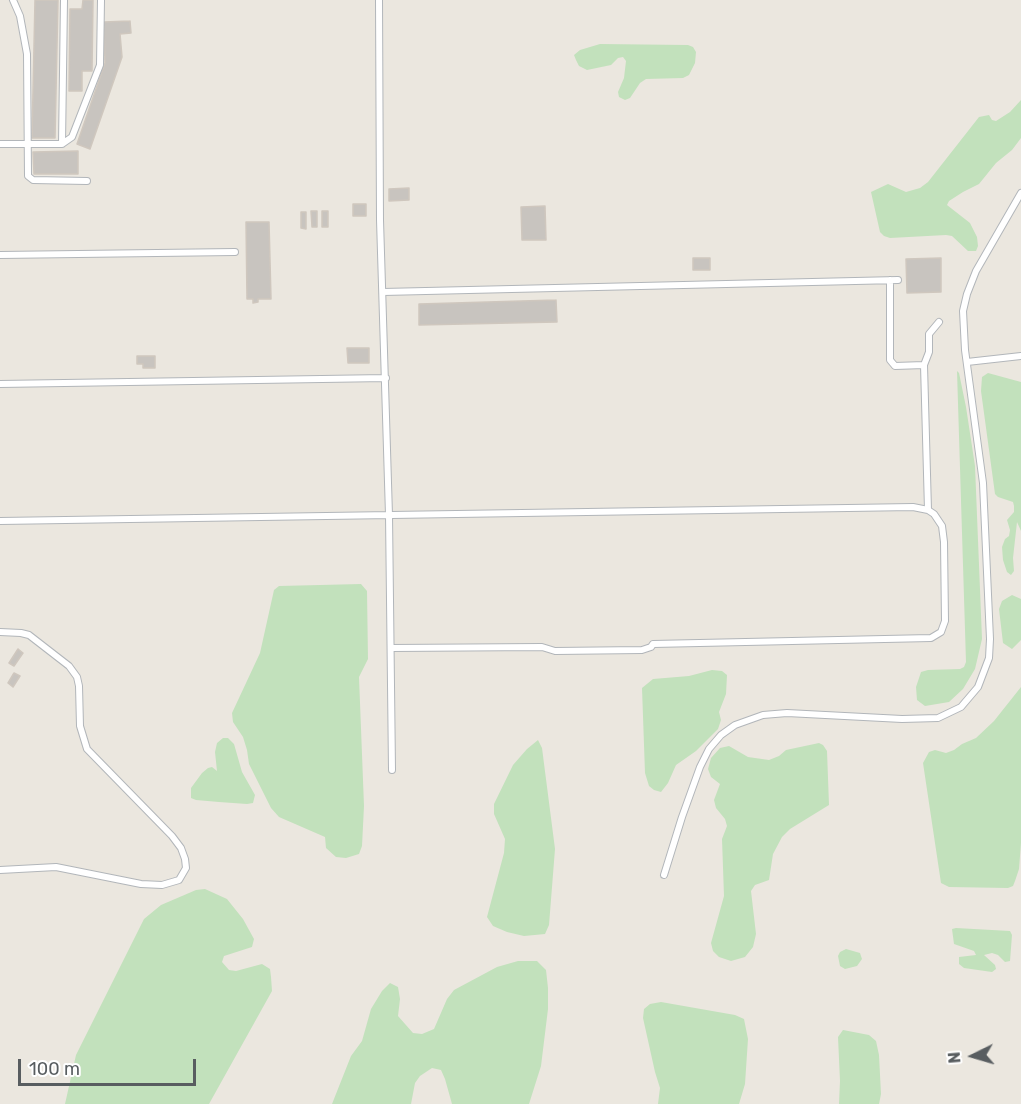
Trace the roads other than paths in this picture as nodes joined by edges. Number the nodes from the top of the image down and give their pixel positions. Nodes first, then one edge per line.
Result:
1 (13, 0) edge
2 (64, 0) edge
3 (101, 0) edge
4 (379, 0) edge
5 (0, 144) edge
6 (62, 144) junction
7 (27, 145) junction
8 (87, 181) dead end
9 (1021, 193) edge
10 (235, 252) dead end
11 (0, 255) edge
12 (890, 280) junction
13 (898, 280) dead end
14 (383, 292) junction
15 (939, 322) dead end
16 (1021, 356) edge
17 (967, 362) junction
18 (924, 365) junction
19 (386, 378) junction
20 (0, 384) edge
21 (928, 510) junction
22 (389, 515) junction
23 (0, 521) edge
24 (0, 632) edge
25 (391, 648) junction
26 (392, 770) dead end
27 (0, 870) edge
28 (664, 875) dead end

1 - 7 lane
2 - 6 lane
3 - 6 lane
4 - 14 lane
5 - 7 lane
6 - 7 lane
7 - 8 lane
9 - 17 lane
10 - 11 lane
12 - 13 lane
12 - 14 lane
12 - 18 lane
14 - 19 lane
15 - 18 lane
16 - 17 lane
17 - 28 lane
18 - 21 lane
19 - 20 lane
19 - 22 lane
21 - 22 lane
21 - 25 lane
22 - 23 lane
22 - 25 lane
24 - 27 lane
25 - 26 lane

